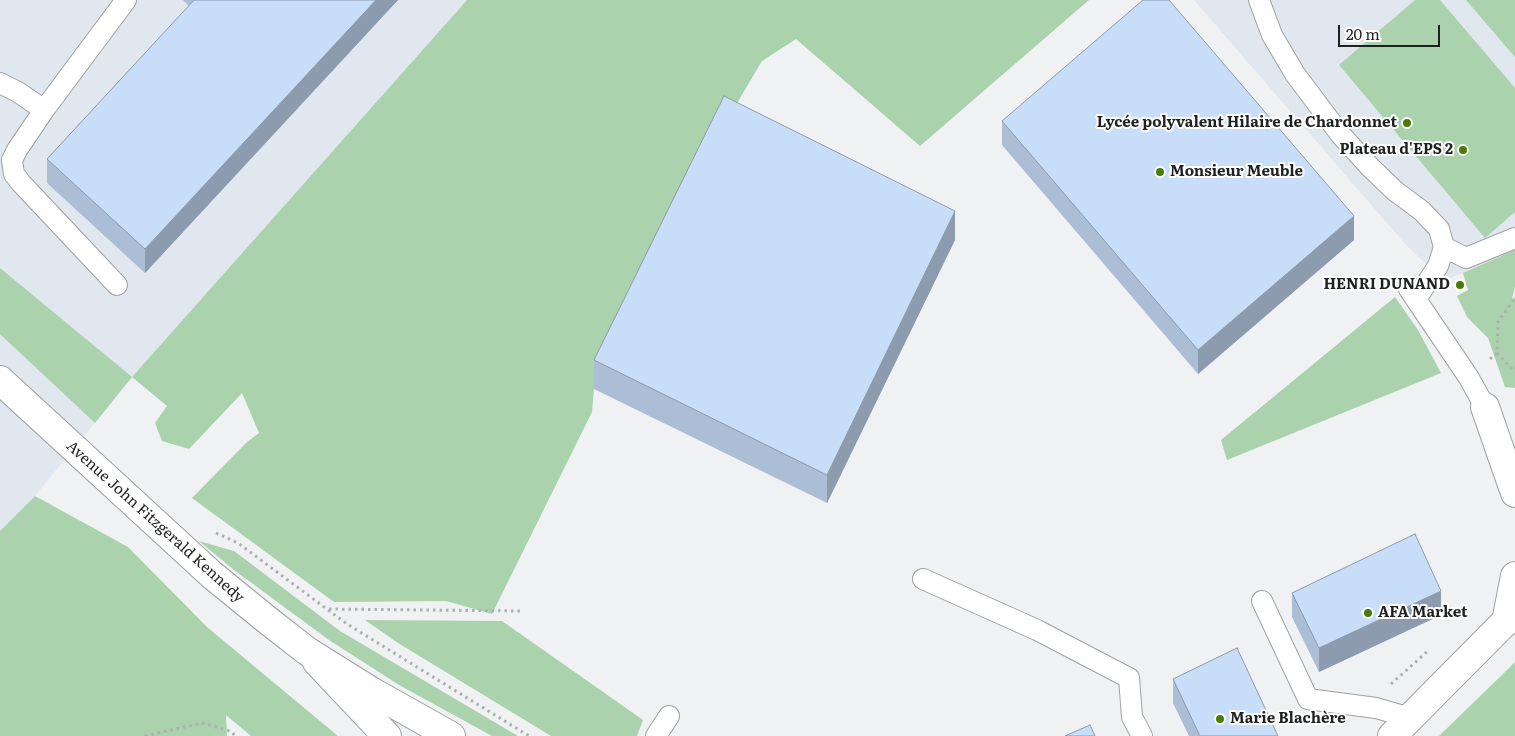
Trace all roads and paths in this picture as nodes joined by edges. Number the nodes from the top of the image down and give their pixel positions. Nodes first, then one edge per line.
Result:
1 (126, 0) edge
2 (1259, 0) edge
3 (0, 83) edge
4 (44, 110) junction
5 (1515, 238) edge
6 (1444, 247) junction
7 (117, 285) dead end
8 (1515, 298) edge
9 (1497, 353) junction
10 (1515, 372) edge
11 (1469, 378) junction
12 (2, 384) edge
13 (1485, 407) junction
14 (1515, 430) edge
15 (1515, 493) edge
16 (214, 532) dead end
17 (1515, 576) edge
18 (923, 579) dead end
19 (1262, 601) dead end
20 (329, 609) junction
21 (521, 611) dead end
22 (1512, 617) edge
23 (307, 651) junction
24 (669, 716) dead end
25 (1401, 727) edge
26 (145, 736) edge
27 (236, 736) edge
28 (387, 736) edge
29 (451, 736) edge
30 (529, 736) edge
31 (656, 736) edge
32 (1142, 736) edge

1 - 4 lane
2 - 6 lane
3 - 4 lane
4 - 7 lane
5 - 6 lane
6 - 11 lane
8 - 9 path
9 - 10 path
9 - 11 path
11 - 13 lane
12 - 23 main road, Avenue John Fitzgerald Kennedy
13 - 14 main road
13 - 15 main road
16 - 20 path
17 - 22 main road
18 - 32 lane
19 - 25 lane
20 - 21 path
20 - 30 path
22 - 25 main road
23 - 28 main road, Avenue John Fitzgerald Kennedy
23 - 29 main road, Avenue John Fitzgerald Kennedy
24 - 31 lane
26 - 27 path

